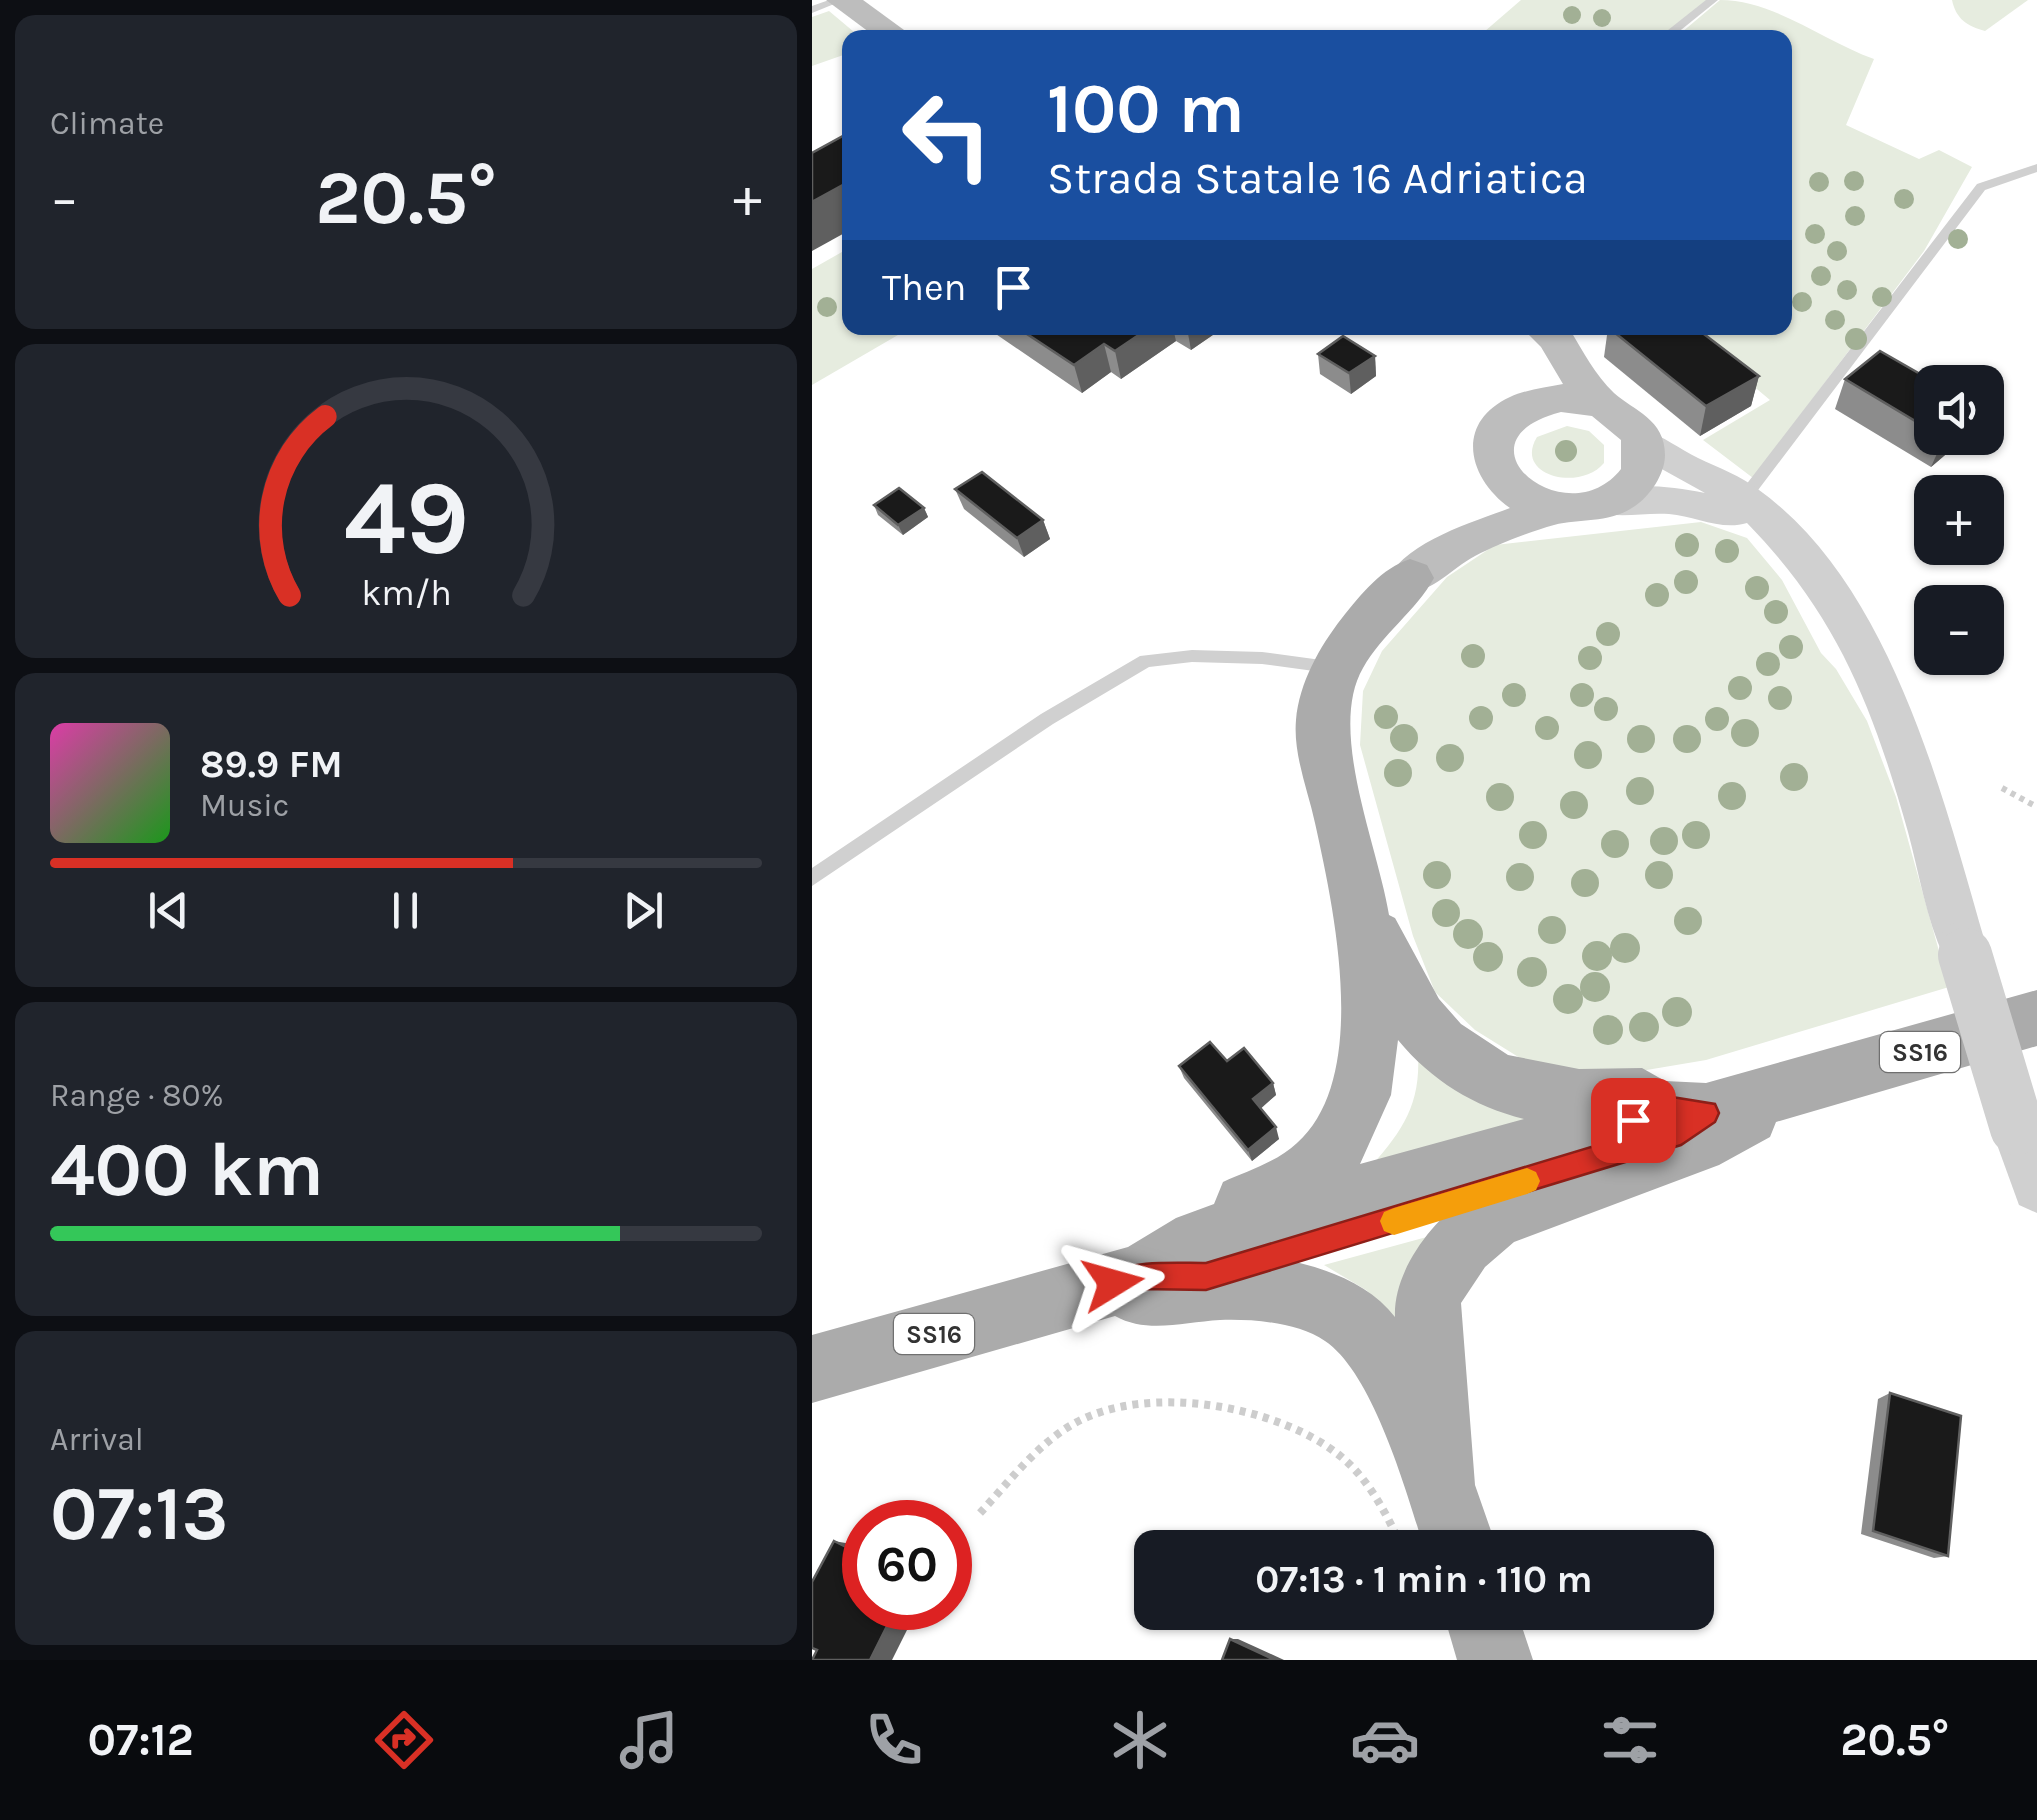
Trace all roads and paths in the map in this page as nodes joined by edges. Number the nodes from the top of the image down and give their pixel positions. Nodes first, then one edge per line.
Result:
1 (841, 0) edge
2 (1712, 0) edge
3 (812, 10) edge
4 (887, 30) edge
5 (1673, 30) edge
6 (2036, 168) edge
7 (1523, 335) edge
8 (1551, 335) edge
9 (1602, 404) junction
10 (1523, 406) junction
11 (1644, 443) junction
12 (1490, 455) junction
13 (1744, 498) junction
14 (1611, 502) junction
15 (1554, 508) junction
16 (1789, 540) junction
17 (1410, 578) junction
18 (1336, 668) junction
19 (2002, 788) dead end
20 (2036, 807) edge
21 (812, 878) edge
22 (1363, 911) junction
23 (2036, 1018) edge
24 (1804, 1086) junction
25 (2036, 1187) edge
26 (1056, 1298) junction
27 (812, 1370) edge
28 (1441, 1481) junction
29 (980, 1514) dead end
30 (1395, 1530) edge
31 (1456, 1530) edge
32 (1486, 1630) edge
33 (1495, 1660) edge

1 - 3 lane
1 - 4 main road
2 - 5 lane
6 - 13 lane
7 - 10 main road
8 - 9 main road
9 - 10 main road
9 - 11 main road
10 - 12 main road
11 - 13 street
11 - 14 main road
12 - 15 main road
12 - 17 main road
13 - 16 street
14 - 15 main road
14 - 16 street
15 - 17 main road
16 - 25 street, bridge
17 - 18 main road
18 - 21 lane
18 - 22 main road
19 - 20 path
22 - 24 main road
22 - 26 main road
23 - 24 main road, SS16
24 - 26 main road, SS16
24 - 28 main road
26 - 27 main road, SS16
26 - 28 main road
28 - 31 main road
29 - 30 path
32 - 33 main road

